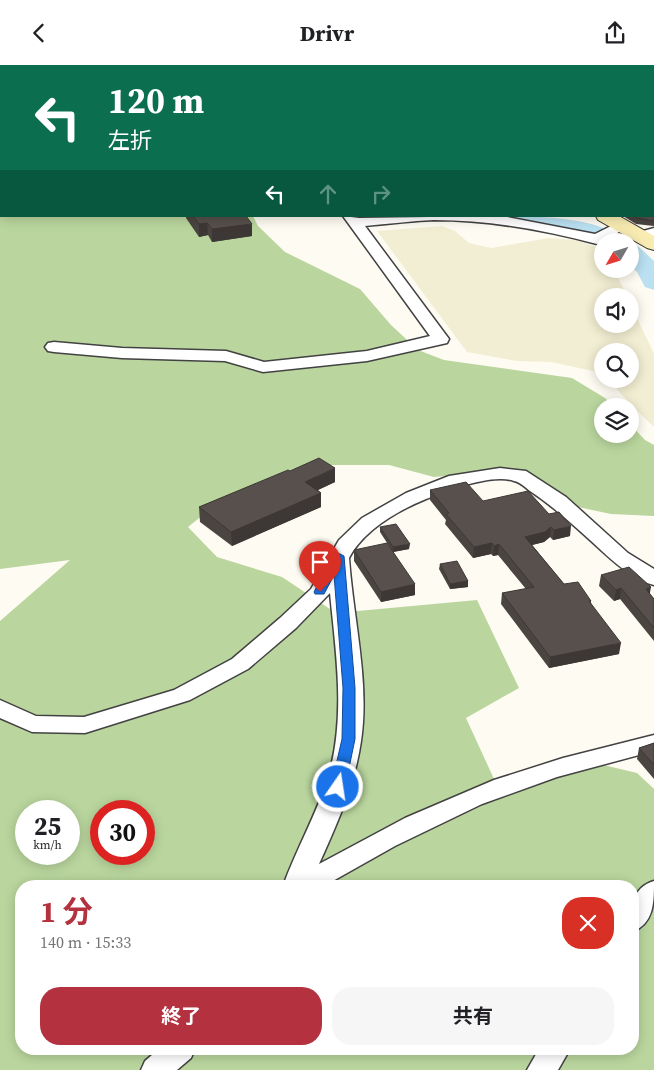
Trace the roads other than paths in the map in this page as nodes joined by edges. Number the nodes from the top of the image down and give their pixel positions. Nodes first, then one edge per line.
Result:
1 (352, 220) edge
2 (632, 231) edge
3 (54, 347) dead end
4 (338, 556) junction
5 (654, 579) edge
6 (0, 708) edge
7 (654, 743) edge
8 (299, 880) edge
9 (313, 880) edge
10 (654, 891) edge
11 (639, 911) edge
12 (173, 1055) edge
13 (551, 1055) edge
14 (156, 1070) edge
15 (542, 1070) edge

1 - 2 street
1 - 3 street
4 - 5 street
4 - 6 street
4 - 8 street
7 - 9 street
10 - 11 street
12 - 14 street
13 - 15 street

